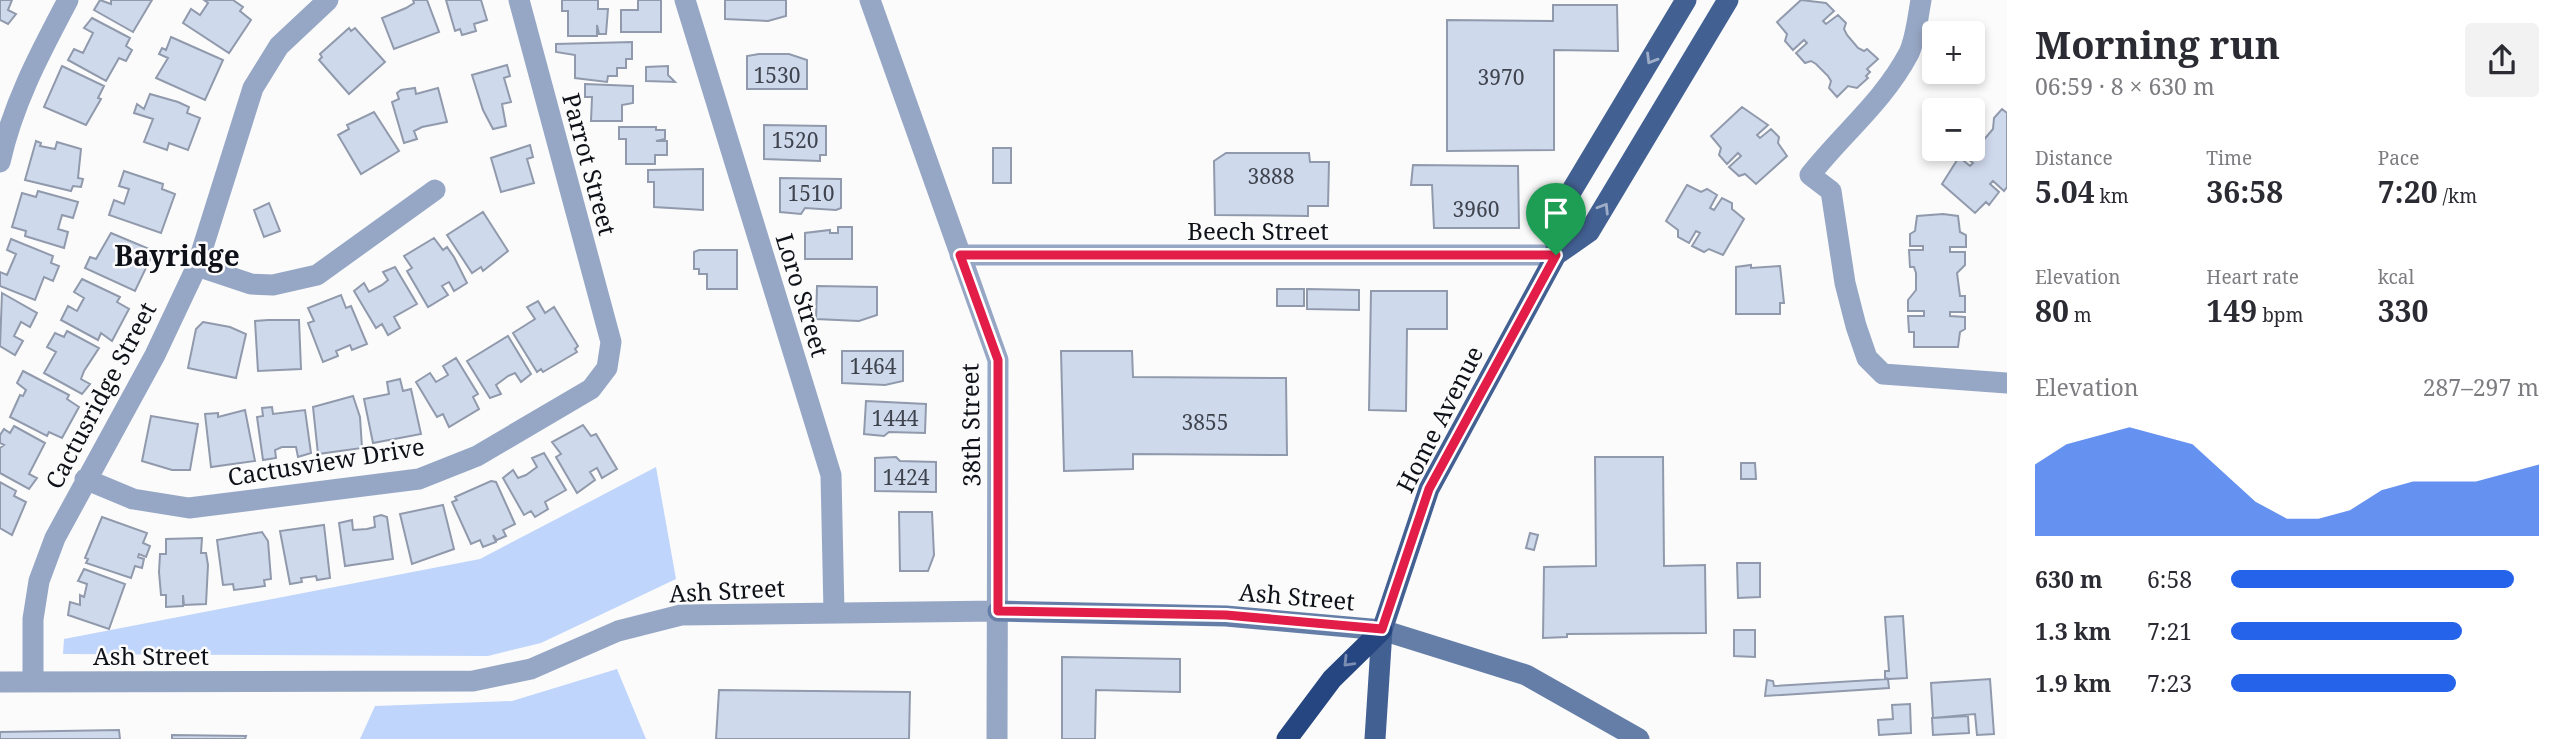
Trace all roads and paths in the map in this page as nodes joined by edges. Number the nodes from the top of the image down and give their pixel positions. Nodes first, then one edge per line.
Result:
1 (68, 0) edge
2 (519, 0) edge
3 (685, 0) edge
4 (1686, 0) edge
5 (1728, 0) edge
6 (1921, 0) edge
7 (326, 1) edge
8 (871, 3) edge
9 (0, 162) edge
10 (435, 190) dead end
11 (960, 255) junction
12 (1556, 255) junction
13 (197, 266) junction
14 (611, 342) joint
15 (2007, 383) edge
16 (85, 479) junction
17 (998, 611) junction
18 (834, 612) junction
19 (1382, 629) junction
20 (0, 682) edge
21 (33, 682) junction
22 (996, 739) edge
23 (1287, 739) edge
24 (1375, 739) edge
25 (1639, 739) edge

1 - 9 street
2 - 14 street, Parrot Street
3 - 18 street, Loro Street
4 -> 12 main road, Home Avenue
12 -> 5 main road, Home Avenue
6 - 15 street
7 - 13 street, Cactusridge Street
8 - 11 street, 38th Street
10 - 13 street
11 - 12 street, Beech Street
11 - 17 street, 38th Street
12 - 19 main road, Home Avenue
13 - 16 street, Cactusridge Street
14 - 16 street, Cactusview Drive
16 - 21 street, Cactusridge Street
17 - 18 street, Ash Street
17 - 19 street, Ash Street
17 - 22 street, 38th Street
18 - 21 street, Ash Street
19 -> 23 highway
19 - 24 main road, Home Avenue
19 - 25 street, Ash Street
20 - 21 street, Ash Street

